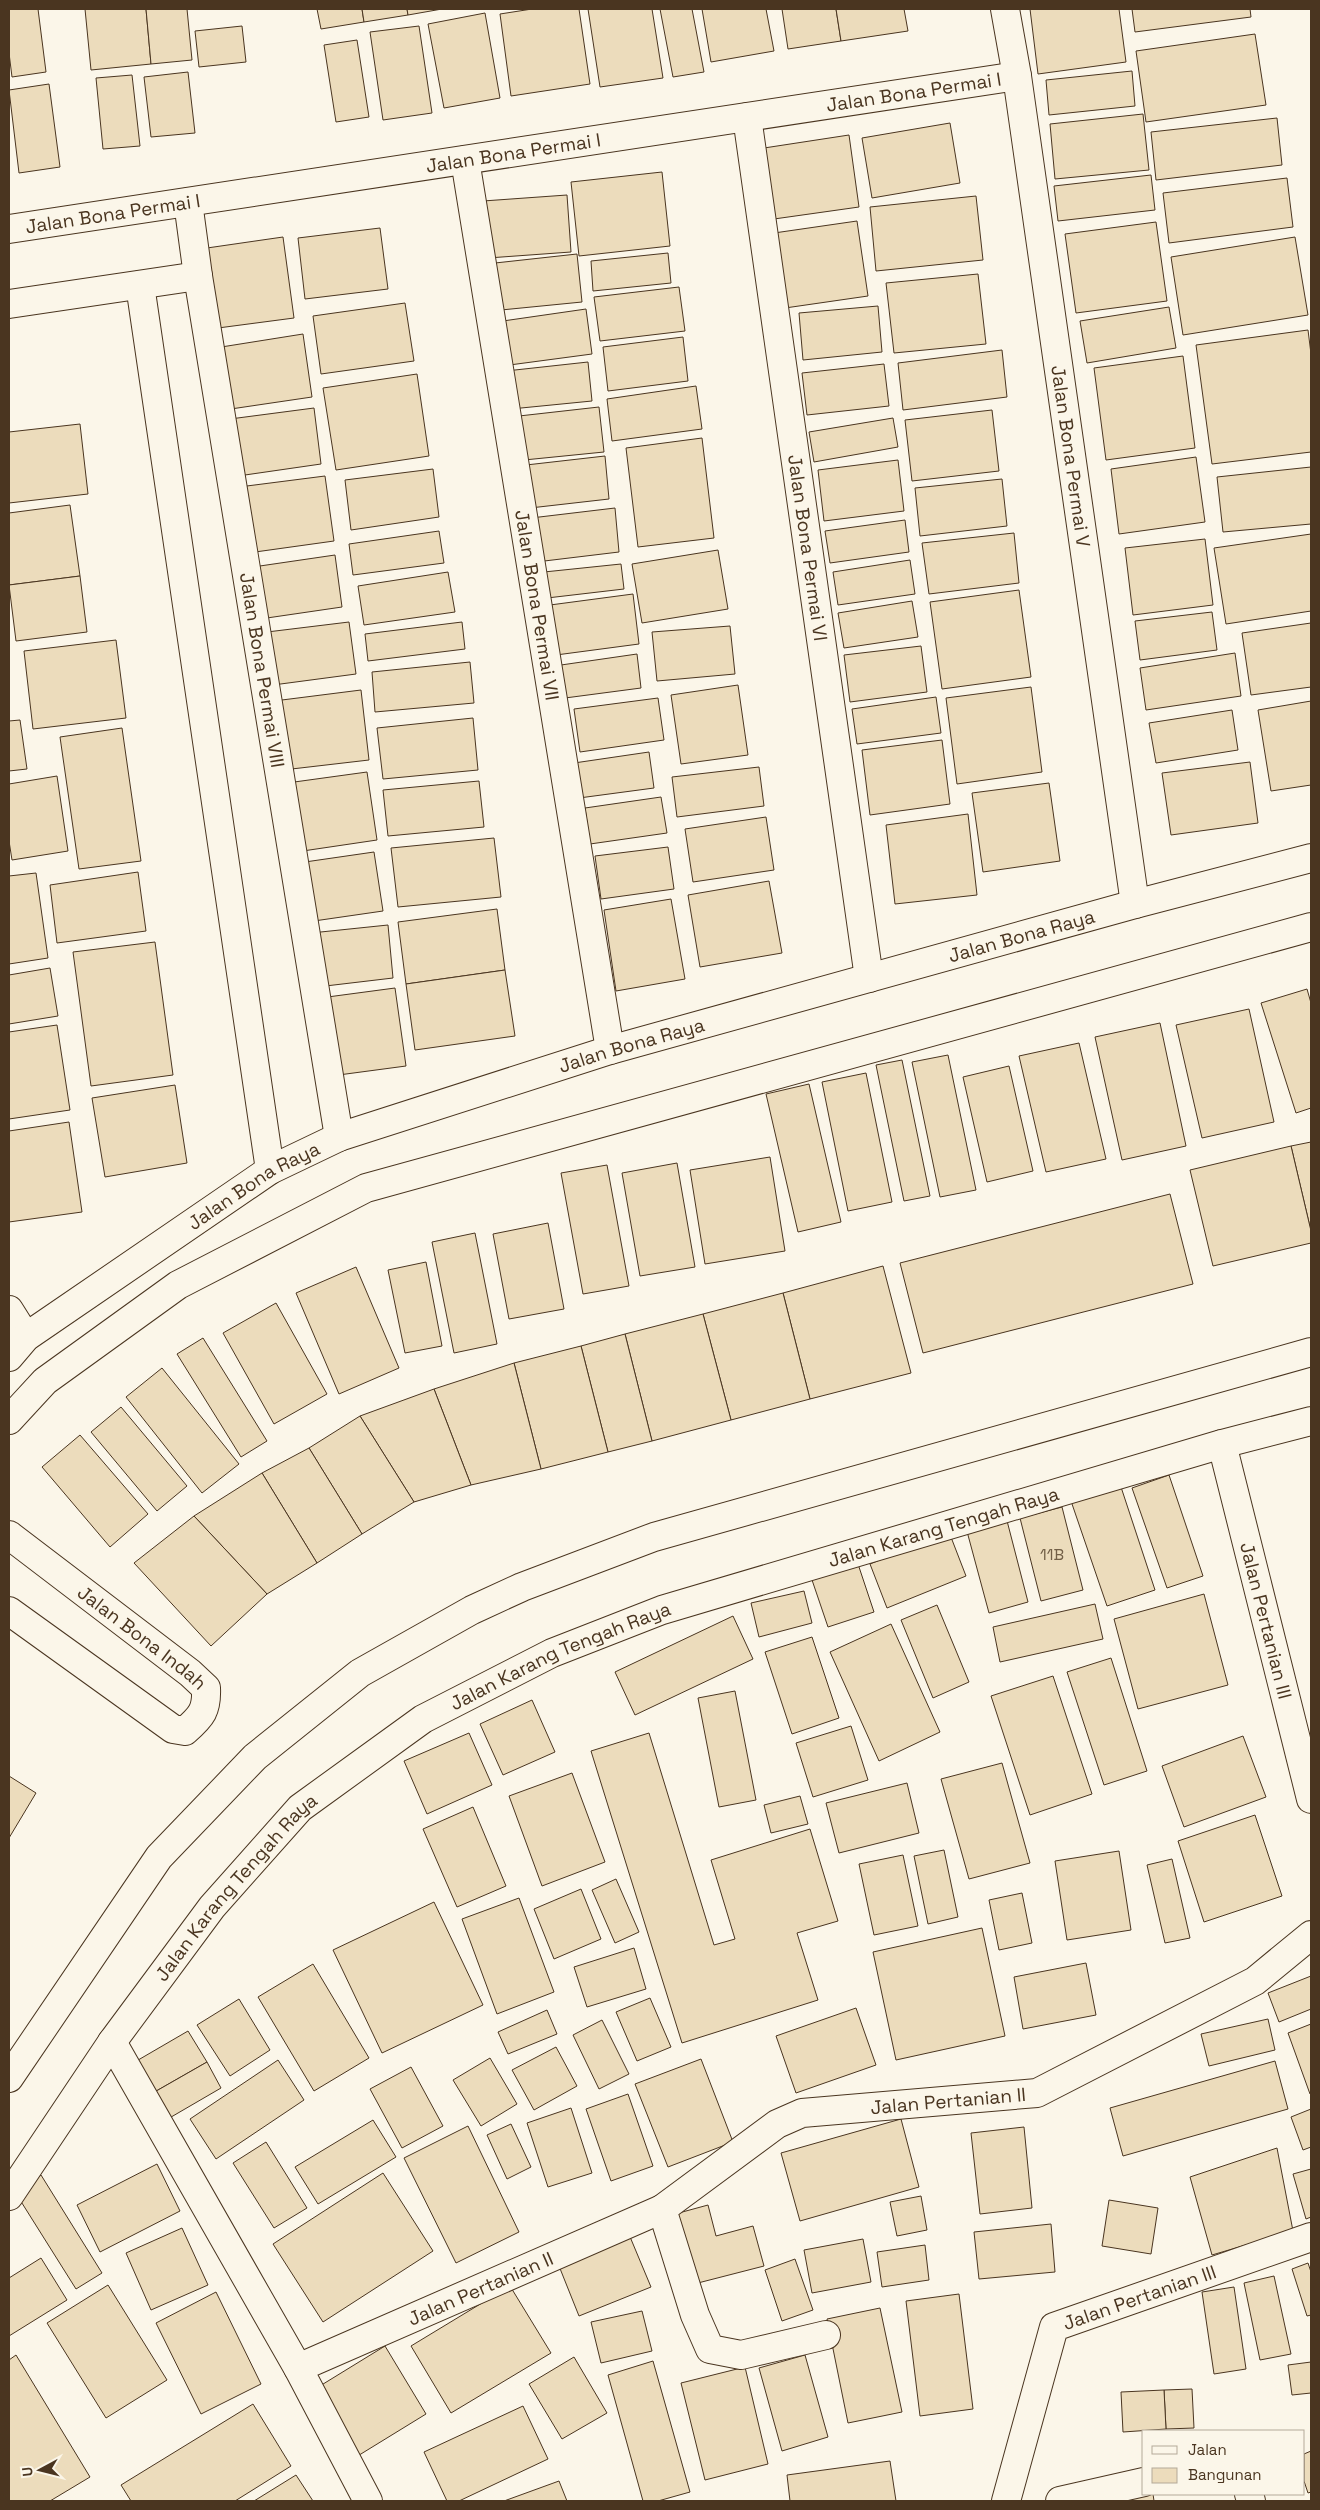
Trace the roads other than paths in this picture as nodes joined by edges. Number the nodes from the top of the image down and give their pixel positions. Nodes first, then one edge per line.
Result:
1 (1005, 9) edge
2 (1017, 76) junction
3 (747, 117) junction
4 (465, 160) junction
5 (188, 202) junction
6 (9, 229) edge
7 (198, 276) junction
8 (140, 285) junction
9 (9, 304) edge
10 (1311, 858) edge
11 (1135, 904) junction
12 (1311, 927) edge
13 (869, 978) junction
14 (610, 1050) junction
15 (339, 1137) junction
16 (270, 1170) junction
17 (9, 1310) edge
18 (18, 1347) edge
19 (1311, 1352) edge
20 (9, 1420) edge
21 (1311, 1421) edge
22 (1222, 1444) junction
23 (9, 1535) edge
24 (9, 1611) edge
25 (1311, 1799) edge
26 (1311, 1935) edge
27 (112, 2042) junction
28 (9, 2078) edge
29 (9, 2196) edge
30 (662, 2210) junction
31 (1311, 2238) edge
32 (826, 2335) dead end
33 (298, 2368) junction
34 (1142, 2482) edge
35 (368, 2501) edge
36 (1006, 2501) edge
37 (1060, 2501) edge

1 - 2 street, Jalan Bona Permai V
2 - 3 street, Jalan Bona Permai I
2 - 11 street, Jalan Bona Permai V
3 - 4 street, Jalan Bona Permai I
3 - 13 street, Jalan Bona Permai VI
4 - 5 street, Jalan Bona Permai I
4 - 14 street, Jalan Bona Permai VII
5 - 6 street, Jalan Bona Permai I
5 - 7 street, Jalan Bona Permai VIII
7 - 8 street
7 - 15 street, Jalan Bona Permai VIII
8 - 9 street
8 - 16 street
10 - 11 street, Jalan Bona Raya
11 - 13 street, Jalan Bona Raya
12 - 20 street
13 - 14 street, Jalan Bona Raya
14 - 15 street, Jalan Bona Raya
15 - 16 street, Jalan Bona Raya
16 - 18 street, Jalan Bona Raya
17 - 18 street
19 - 28 street
21 - 22 street, Jalan Karang Tengah Raya
22 - 25 street, Jalan Pertanian III
22 - 27 street, Jalan Karang Tengah Raya
23 - 24 street, Jalan Bona Indah
26 - 30 street, Jalan Pertanian II
27 - 29 street, Jalan Karang Tengah Raya
27 - 33 street
30 - 32 street
30 - 33 street, Jalan Pertanian II
31 - 36 street, Jalan Pertanian III
33 - 35 street
34 - 37 street

